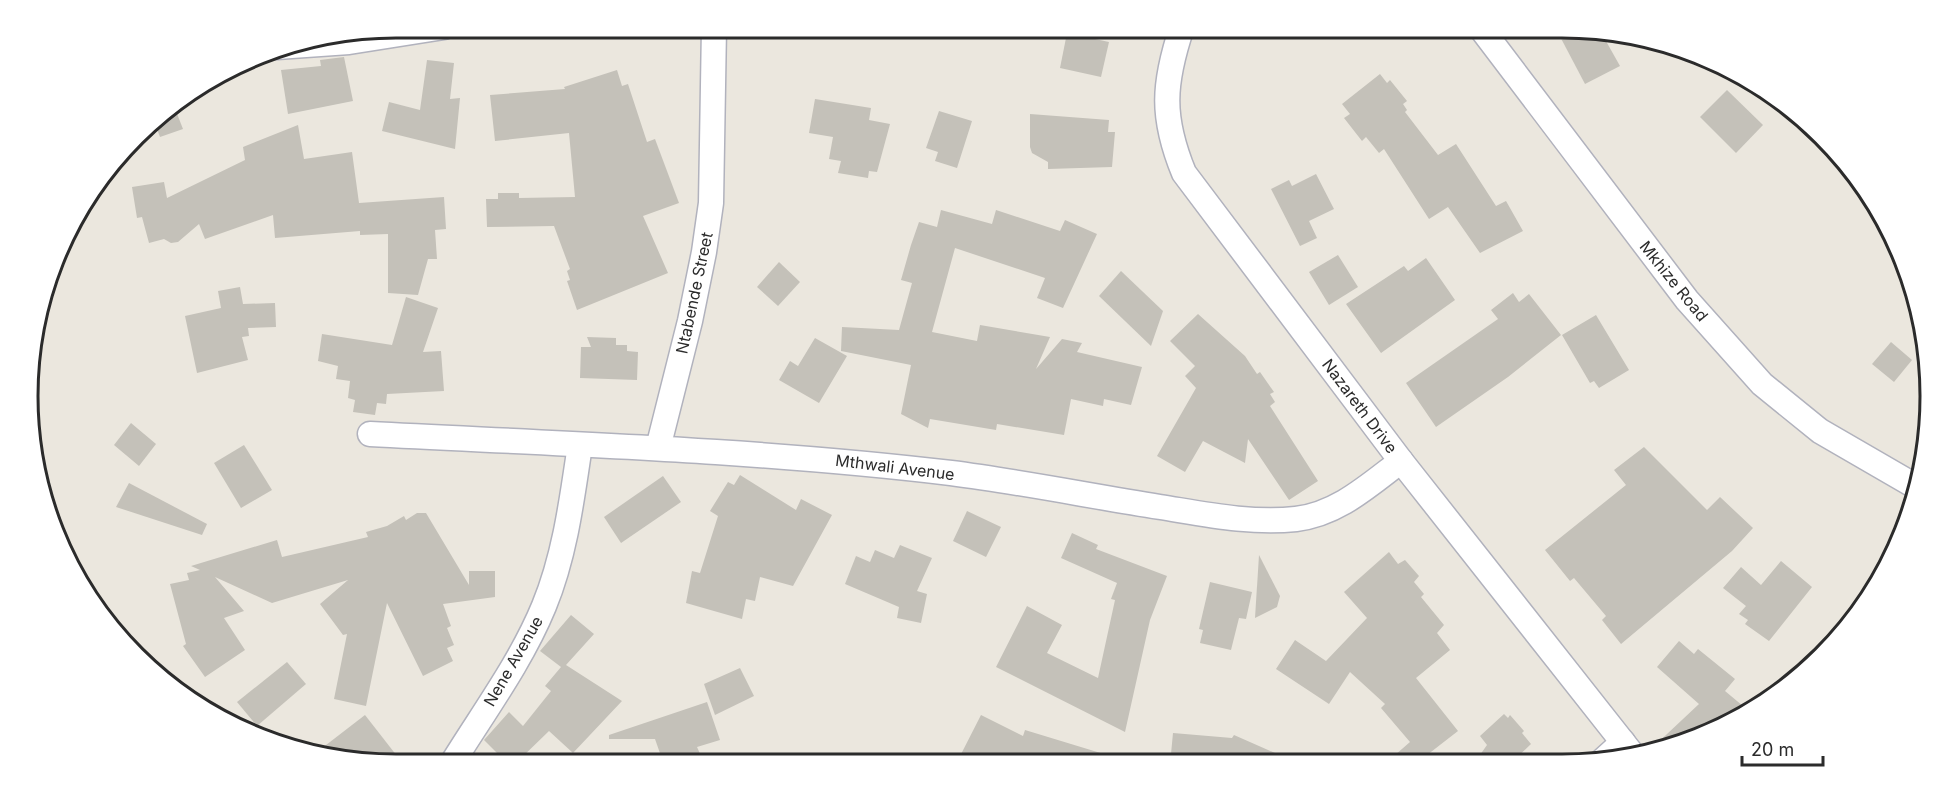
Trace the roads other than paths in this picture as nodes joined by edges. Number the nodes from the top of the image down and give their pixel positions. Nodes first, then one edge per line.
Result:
1 (374, 38) edge
2 (714, 38) edge
3 (1179, 38) edge
4 (1488, 38) edge
5 (333, 43) edge
6 (370, 434) dead end
7 (580, 445) junction
8 (658, 448) junction
9 (1401, 461) junction
10 (1910, 483) edge
11 (1628, 748) edge
12 (458, 754) edge

1 - 5 street
2 - 8 street, Ntabende Street
3 - 9 street, Nazareth Drive
4 - 10 street, Mkhize Road
6 - 7 street, Mthwali Avenue
7 - 8 street, Mthwali Avenue
7 - 12 street, Nene Avenue
8 - 9 street, Mthwali Avenue
9 - 11 street, Nazareth Drive

